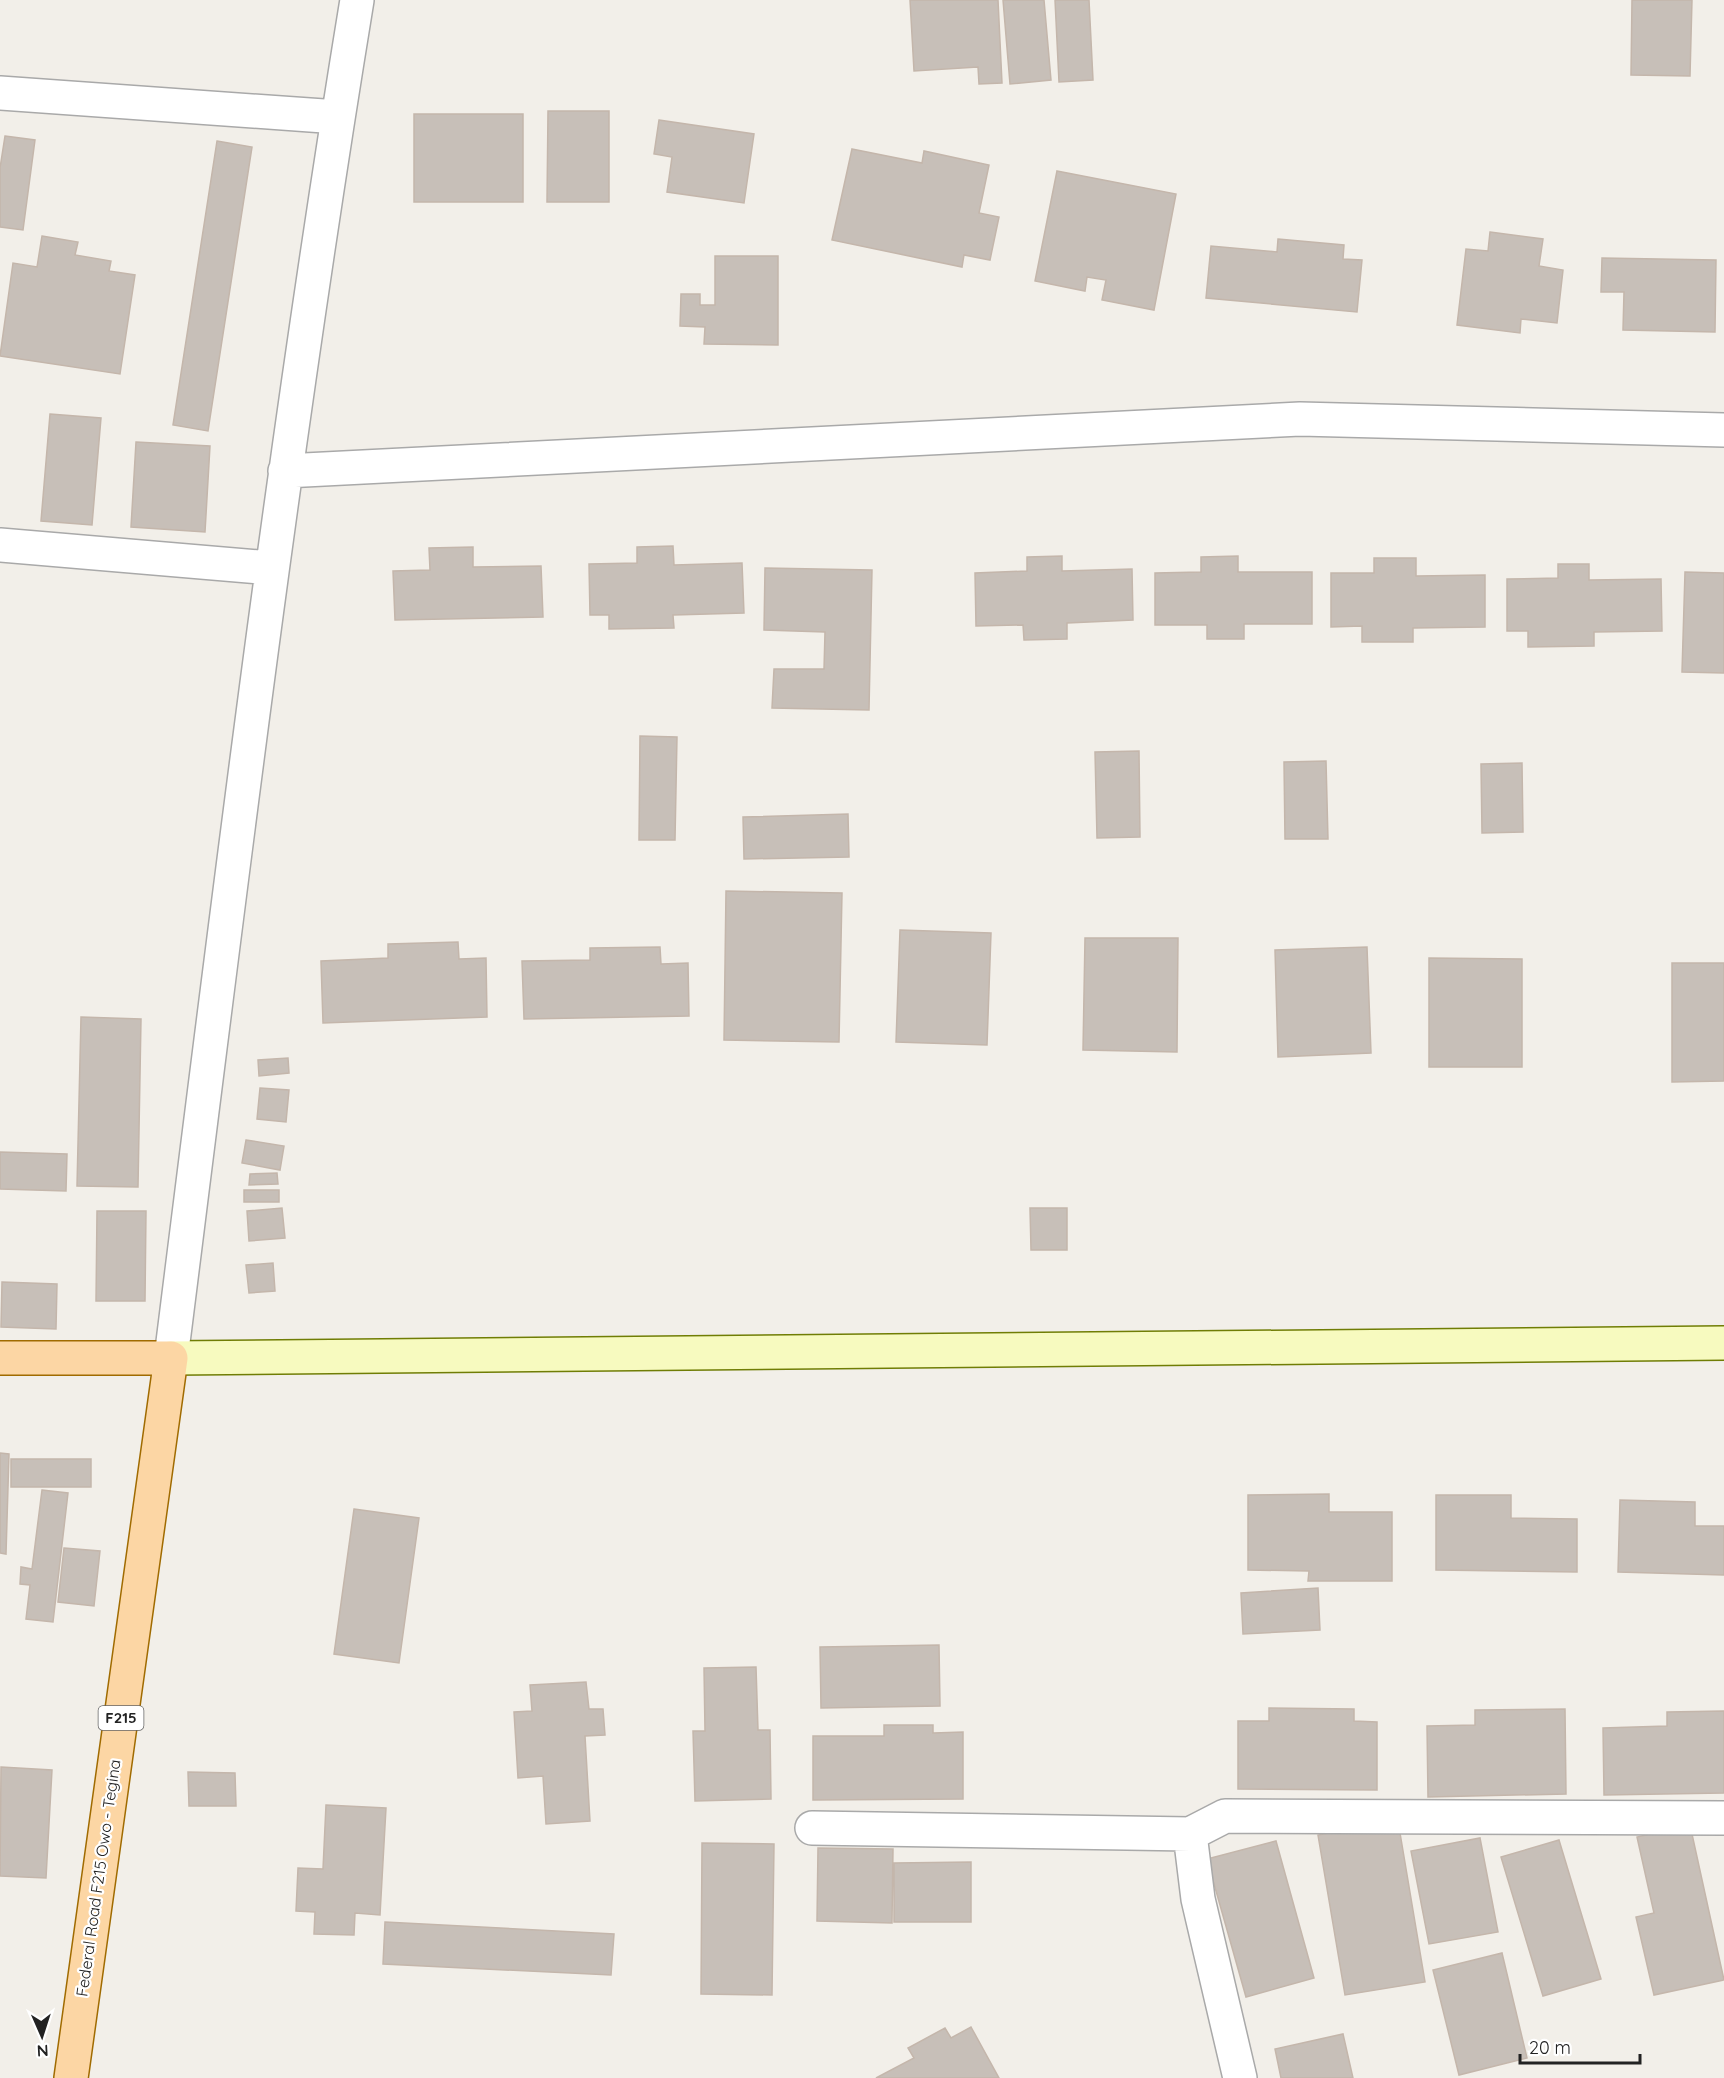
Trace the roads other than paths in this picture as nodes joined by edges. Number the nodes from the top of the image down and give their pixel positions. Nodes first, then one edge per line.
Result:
1 (357, 0) edge
2 (0, 93) edge
3 (338, 117) junction
4 (1724, 430) edge
5 (285, 471) junction
6 (0, 545) edge
7 (271, 568) junction
8 (1724, 1342) edge
9 (171, 1358) junction
10 (0, 1359) edge
11 (1724, 1818) edge
12 (813, 1828) dead end
13 (1190, 1834) junction
14 (71, 2078) edge
15 (1240, 2078) edge

1 - 3 street
2 - 3 street
3 - 5 street
4 - 5 street
5 - 7 street
6 - 7 street
7 - 9 street
8 - 9 street
9 - 10 main road
9 - 14 main road, Federal Road F215 Owo - Tegina / F215
11 - 13 street
12 - 13 street
13 - 15 street

